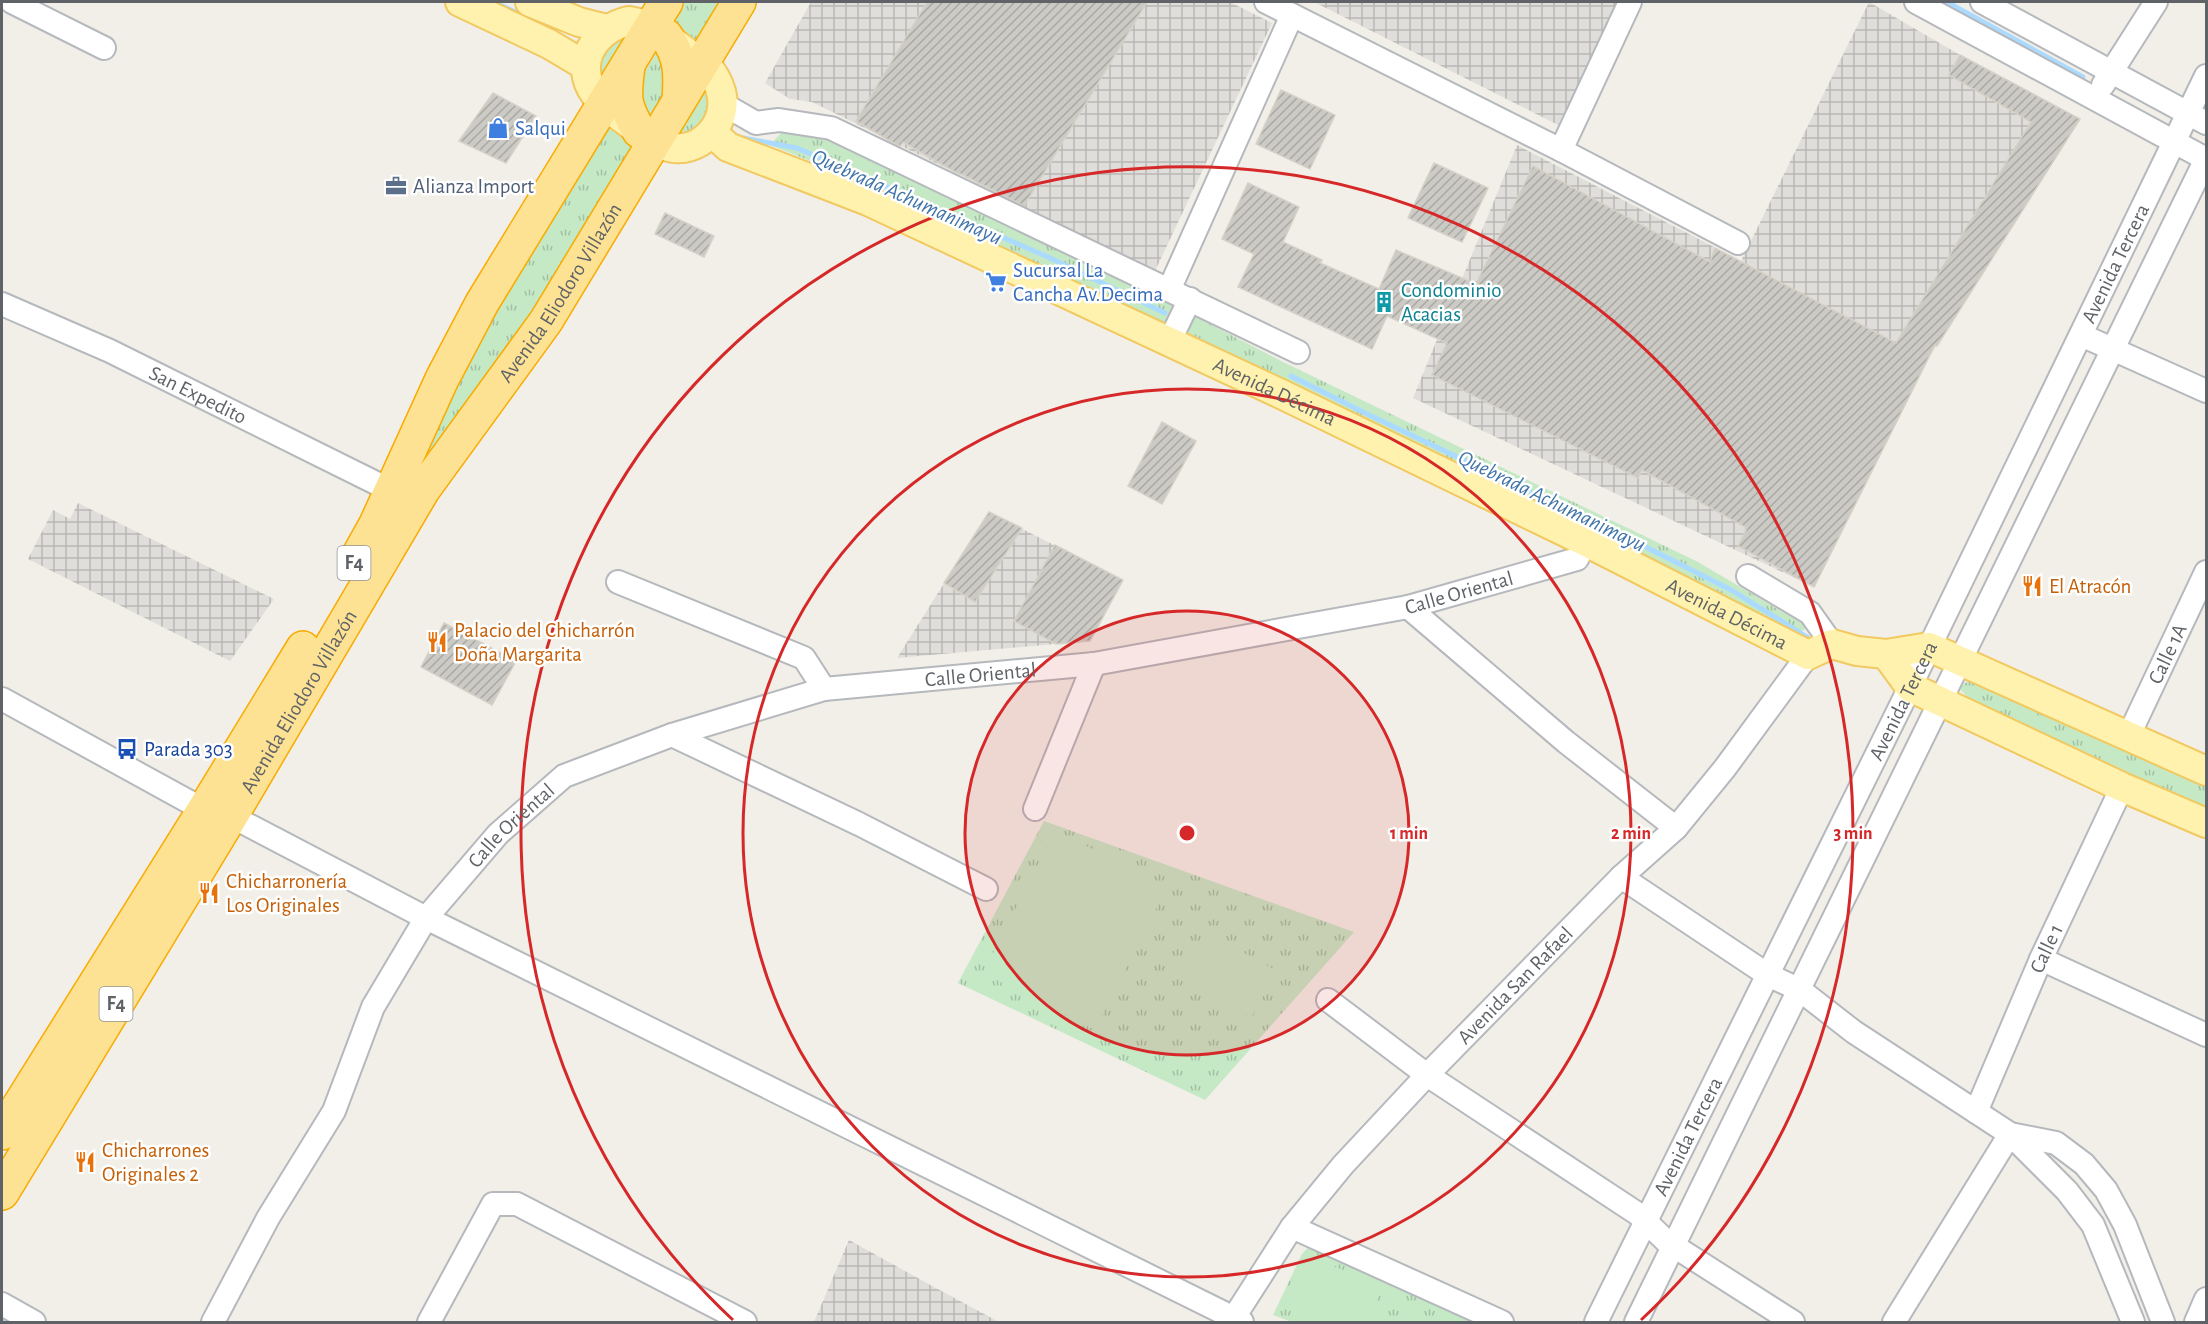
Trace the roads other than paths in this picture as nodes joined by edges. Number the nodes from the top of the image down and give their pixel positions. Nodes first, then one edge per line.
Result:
1 (12, 2) edge
2 (460, 2) edge
3 (530, 2) edge
4 (739, 2) edge
5 (1266, 2) edge
6 (1630, 2) edge
7 (1916, 2) edge
8 (1982, 2) edge
9 (2156, 2) edge
10 (1292, 15) junction
11 (661, 21) edge
12 (607, 29) junction
13 (104, 48) dead end
14 (702, 63) junction
15 (586, 66) junction
16 (627, 66) junction
17 (2111, 73) junction
18 (2206, 76) edge
19 (2094, 99) junction
20 (679, 100) junction
21 (604, 104) junction
22 (723, 104) junction
23 (2198, 118) edge
24 (712, 132) junction
25 (646, 137) junction
26 (2175, 142) junction
27 (1560, 150) junction
28 (2206, 159) edge
29 (1738, 243) dead end
30 (1169, 290) junction
31 (1190, 299) junction
32 (2, 304) edge
33 (2081, 335) junction
34 (1169, 342) junction
35 (2112, 350) junction
36 (1298, 352) dead end
37 (2206, 391) edge
38 (392, 491) junction
39 (1586, 542) junction
40 (2206, 572) edge
41 (1748, 576) dead end
42 (618, 582) dead end
43 (1408, 607) junction
44 (1929, 647) junction
45 (1820, 649) junction
46 (1887, 654) junction
47 (1960, 661) junction
48 (1094, 664) junction
49 (1910, 687) junction
50 (824, 689) junction
51 (2, 699) edge
52 (1940, 702) junction
53 (672, 735) junction
54 (2128, 737) junction
55 (2206, 771) edge
56 (2122, 787) junction
57 (1035, 809) dead end
58 (217, 813) junction
59 (2206, 823) edge
60 (1677, 828) junction
61 (1621, 877) junction
62 (986, 888) dead end
63 (426, 918) junction
64 (2041, 959) junction
65 (1768, 975) junction
66 (1800, 990) junction
67 (1328, 1000) dead end
68 (2206, 1035) edge
69 (1427, 1075) junction
70 (1976, 1112) junction
71 (2, 1133) edge
72 (2010, 1134) junction
73 (2, 1193) edge
74 (1646, 1222) junction
75 (1292, 1227) junction
76 (1674, 1246) junction
77 (2206, 1299) edge
78 (2, 1304) edge
79 (1235, 1322) edge
80 (34, 1323) edge
81 (213, 1323) edge
82 (429, 1323) edge
83 (745, 1323) edge
84 (1502, 1323) edge
85 (1596, 1323) edge
86 (1636, 1323) edge
87 (1793, 1323) edge
88 (1894, 1323) edge
89 (2133, 1323) edge
90 (2163, 1323) edge
91 (2196, 1323) edge

1 - 13 street
2 - 15 main road
3 - 12 main road
4 - 14 highway, Avenida Eliodoro Villazón / F4
5 - 10 street
6 - 27 street
7 - 19 street
8 - 17 street
9 - 17 street
10 - 27 street
10 - 30 street
11 - 12 main road
11 - 14 main road
11 - 16 highway, Avenida Eliodoro Villazón / F4
11 - 20 highway
12 - 15 main road
14 - 20 highway, Avenida Eliodoro Villazón / F4
14 - 22 main road
15 - 21 main road
16 - 21 highway, Avenida Eliodoro Villazón / F4
16 - 25 highway
17 - 19 street
17 - 23 street
18 - 23 street, Avenida Tercera
19 - 26 street
20 - 25 highway, Avenida Eliodoro Villazón / F4
21 - 25 main road
21 - 38 highway, Avenida Eliodoro Villazón / F4
22 - 24 main road
22 - 30 street
23 - 26 street, Avenida Tercera
24 - 25 main road
24 - 34 main road, Avenida Décima
25 - 58 highway, Avenida Eliodoro Villazón / F4
26 - 28 street
26 - 33 street, Avenida Tercera
27 - 29 street
28 - 35 street, Avenida Tercera
30 - 31 street
31 - 34 street
31 - 36 street
32 - 38 street, San Expedito
33 - 35 street
33 - 44 street, Avenida Tercera
34 - 39 main road, Avenida Décima
35 - 37 street
35 - 47 street, Avenida Tercera
38 - 58 highway, Avenida Eliodoro Villazón / F4
39 - 43 street, Calle Oriental
39 - 45 main road, Avenida Décima
40 - 54 street, Calle 1A
41 - 45 street, Avenida Décima
42 - 50 street
43 - 48 street, Calle Oriental
43 - 60 street
44 - 46 main road, Avenida Décima
44 - 47 main road
44 - 49 street, Avenida Tercera
45 - 46 main road, Avenida Décima
45 - 60 street, Avenida San Rafael
46 - 49 main road
47 - 52 street, Avenida Tercera
47 - 54 main road
48 - 50 street, Calle Oriental
48 - 57 street
49 - 52 main road
49 - 65 street, Avenida Tercera
50 - 53 street, Calle Oriental
51 - 58 street
52 - 56 main road
52 - 66 street, Avenida Tercera
53 - 62 street
53 - 63 street, Calle Oriental
54 - 55 main road
56 - 59 main road
56 - 64 street, Calle 1
58 - 63 street
58 - 71 highway, Avenida Eliodoro Villazón / F4
58 - 73 highway, Avenida Eliodoro Villazón / F4
60 - 61 street, Avenida San Rafael
61 - 65 street
61 - 69 street, Avenida San Rafael
63 - 79 street
63 - 81 street, Calle Oriental
64 - 68 street
64 - 70 street, Calle 1
65 - 66 street
65 - 74 street, Avenida Tercera
66 - 70 street
66 - 76 street, Avenida Tercera
67 - 69 street
69 - 74 street
69 - 75 street, Avenida San Rafael
70 - 72 street
72 - 88 street
72 - 89 street
72 - 90 street
74 - 76 street
74 - 85 street, Avenida Tercera
75 - 79 street, Avenida San Rafael
75 - 84 street
76 - 86 street, Avenida Tercera
76 - 87 street
77 - 91 street
78 - 80 street
82 - 83 street

